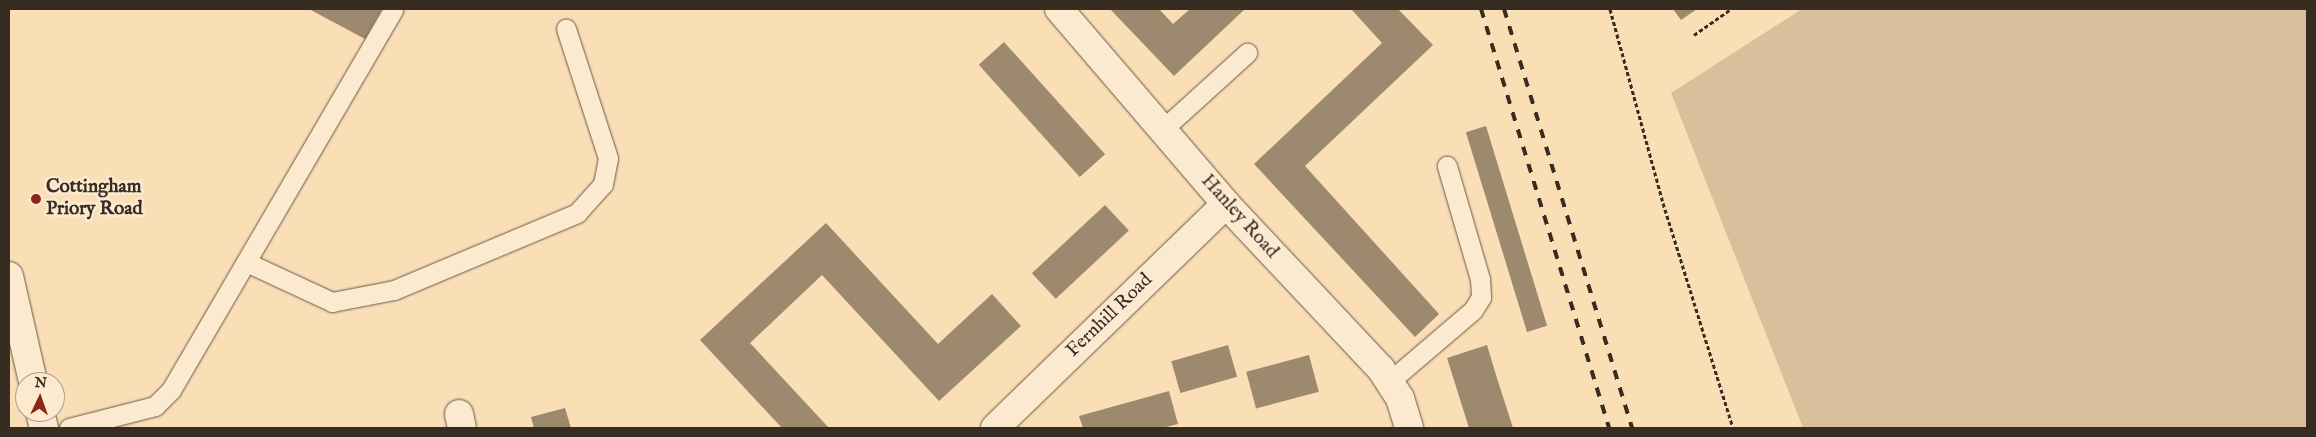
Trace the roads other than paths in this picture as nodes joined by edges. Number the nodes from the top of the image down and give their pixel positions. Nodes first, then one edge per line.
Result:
1 (394, 9) edge
2 (1059, 9) edge
3 (566, 29) dead end
4 (1247, 53) dead end
5 (1162, 130) junction
6 (1447, 166) dead end
7 (1226, 204) junction
8 (246, 262) junction
9 (9, 276) edge
10 (31, 372) edge
11 (1390, 380) junction
12 (69, 428) edge
13 (995, 428) edge
14 (1409, 428) edge

1 - 8 lane
2 - 5 street, Hanley Road
3 - 8 lane
4 - 5 lane
5 - 7 street, Hanley Road
6 - 11 lane
7 - 11 street, Hanley Road
7 - 13 street, Fernhill Road
8 - 12 lane
9 - 10 street
11 - 14 street, Hanley Road

